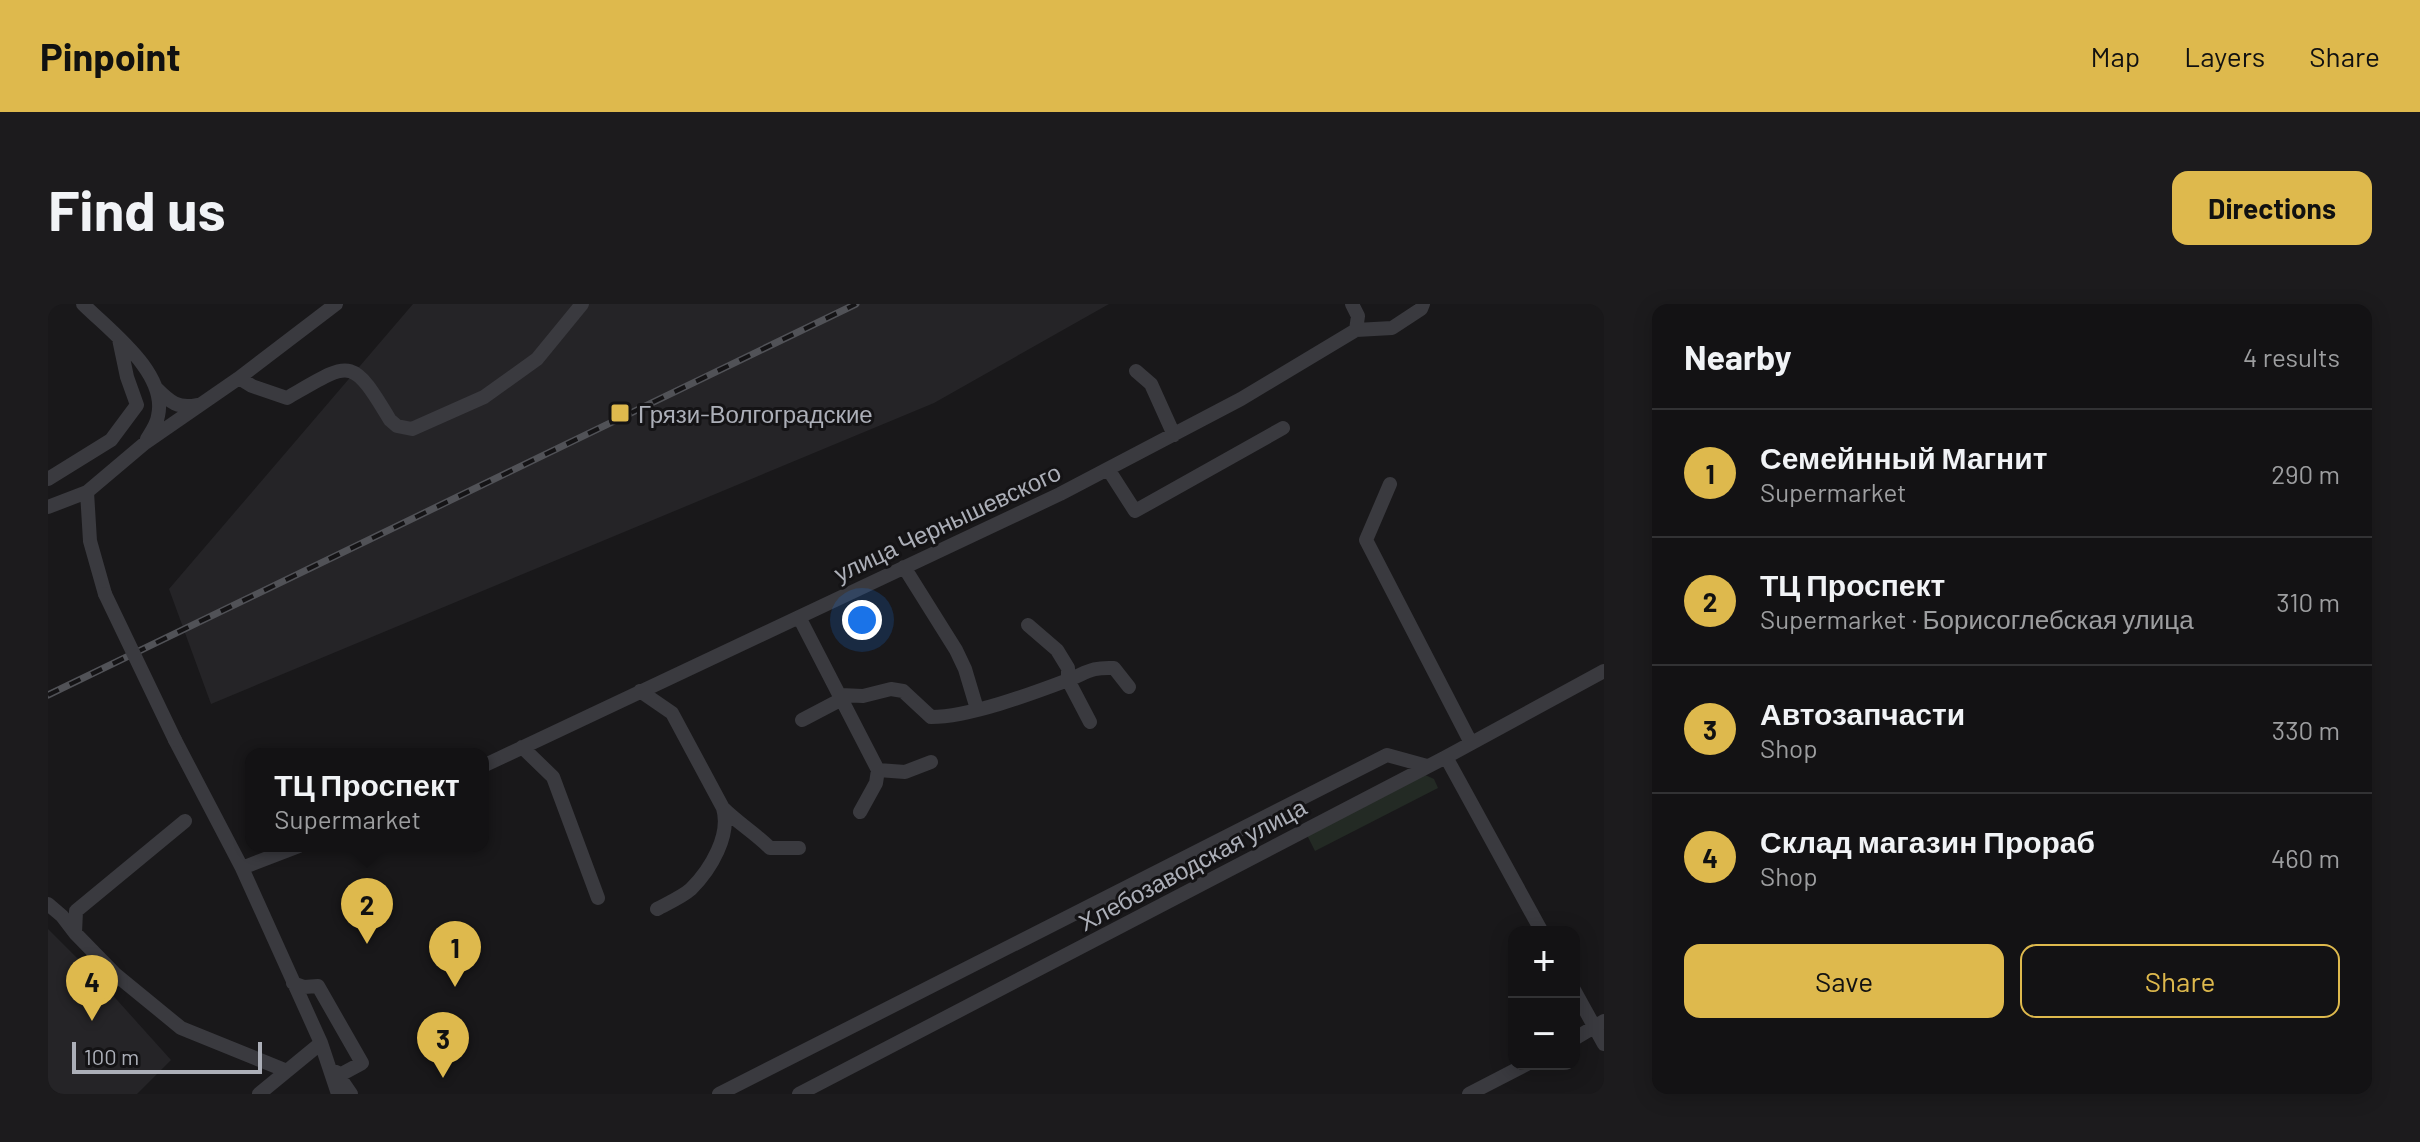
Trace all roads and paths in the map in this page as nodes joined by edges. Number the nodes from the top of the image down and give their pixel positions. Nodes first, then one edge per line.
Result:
1 (83, 304) edge
2 (336, 304) edge
3 (582, 304) edge
4 (1352, 304) edge
5 (1422, 307) edge
6 (1356, 330) junction
7 (119, 339) junction
8 (1136, 371) dead end
9 (239, 378) junction
10 (157, 388) junction
11 (200, 404) junction
12 (1283, 428) dead end
13 (1174, 435) junction
14 (145, 443) junction
15 (1108, 469) junction
16 (48, 479) edge
17 (1390, 484) dead end
18 (87, 492) junction
19 (48, 507) edge
20 (904, 567) junction
21 (799, 617) junction
22 (1028, 625) dead end
23 (1604, 671) edge
24 (1068, 680) junction
25 (1129, 687) dead end
26 (640, 691) junction
27 (841, 697) junction
28 (977, 709) junction
29 (802, 720) dead end
30 (1090, 722) dead end
31 (1471, 743) junction
32 (522, 747) junction
33 (1446, 757) junction
34 (931, 762) dead end
35 (489, 763) edge
36 (1427, 766) junction
37 (878, 770) junction
38 (723, 808) junction
39 (860, 812) dead end
40 (185, 821) dead end
41 (799, 848) dead end
42 (283, 852) edge
43 (242, 868) junction
44 (598, 898) dead end
45 (48, 904) edge
46 (657, 909) dead end
47 (1539, 926) edge
48 (75, 933) junction
49 (293, 983) junction
50 (1580, 998) edge
51 (1599, 1024) edge
52 (1580, 1035) edge
53 (321, 1043) junction
54 (1604, 1044) edge
55 (327, 1058) junction
56 (1515, 1070) edge
57 (287, 1071) junction
58 (338, 1076) junction
59 (259, 1094) edge
60 (338, 1094) edge
61 (351, 1094) edge
62 (719, 1094) edge
63 (799, 1094) edge
64 (1469, 1094) edge

1 - 7 street
2 - 9 street
3 - 9 street
4 - 6 street
5 - 6 street, улица Чернышевского
6 - 13 street, улица Чернышевского
7 - 10 street
7 - 16 street
8 - 13 street
9 - 11 street
10 - 11 street
10 - 14 street
11 - 14 street
12 - 15 street
13 - 15 street, улица Чернышевского
14 - 18 street
15 - 20 street, улица Чернышевского
17 - 31 street
18 - 19 street
18 - 43 street, bridge
20 - 21 street, улица Чернышевского
20 - 28 street
21 - 26 street, улица Чернышевского
21 - 27 street
22 - 24 street
23 - 31 street, Хлебозаводская улица
24 - 25 street
24 - 28 street
24 - 30 street
26 - 32 street, улица Чернышевского
26 - 38 street
27 - 28 street
27 - 29 street
27 - 37 street
31 - 33 street, Хлебозаводская улица
32 - 35 street, улица Чернышевского
32 - 44 street
33 - 36 street, Хлебозаводская улица
33 - 47 street
34 - 37 street
36 - 62 street
36 - 63 street, Хлебозаводская улица
37 - 39 street
38 - 41 street
38 - 46 street
40 - 48 street
42 - 43 street
43 - 49 street
45 - 48 street
48 - 57 street
49 - 53 street
49 - 58 street
50 - 51 street
51 - 52 street
51 - 54 street
53 - 55 street
53 - 57 street
55 - 58 street
55 - 60 street
56 - 64 street
57 - 59 street
58 - 61 street

